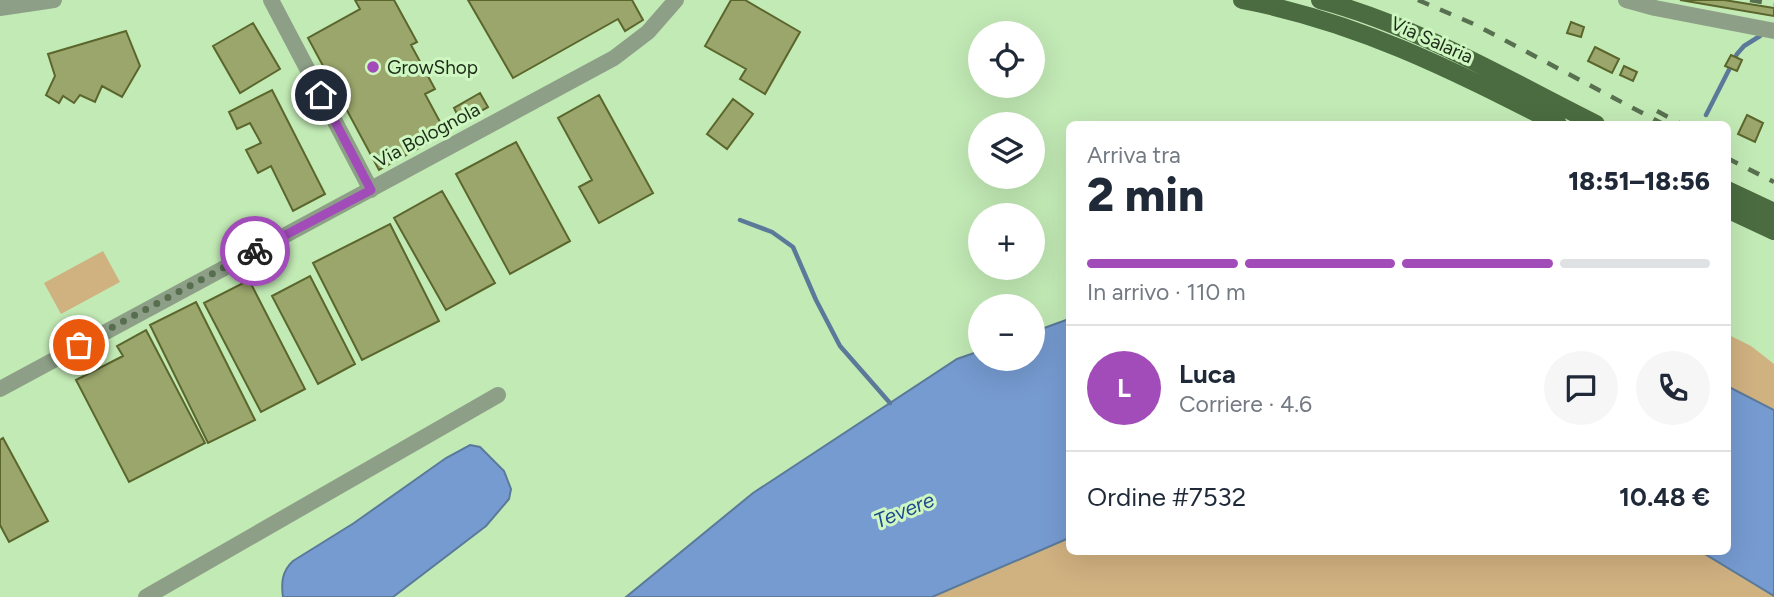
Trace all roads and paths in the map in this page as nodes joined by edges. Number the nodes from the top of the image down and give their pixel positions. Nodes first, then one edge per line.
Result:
1 (54, 0) edge
2 (271, 0) edge
3 (676, 0) edge
4 (1242, 0) edge
5 (1320, 0) edge
6 (1626, 0) edge
7 (0, 8) edge
8 (1774, 31) edge
9 (1552, 121) edge
10 (1590, 121) edge
11 (371, 190) junction
12 (1731, 192) edge
13 (1731, 211) edge
14 (1774, 212) edge
15 (1774, 231) edge
16 (0, 389) edge
17 (498, 394) dead end
18 (146, 597) edge

1 - 7 street
2 - 11 street
3 - 11 street, Via Bolognola
4 - 9 main road, Via Salaria
5 - 10 main road, Via Salaria
6 - 8 street
11 - 16 street, Via Bolognola
12 - 14 main road
13 - 15 main road
17 - 18 street

